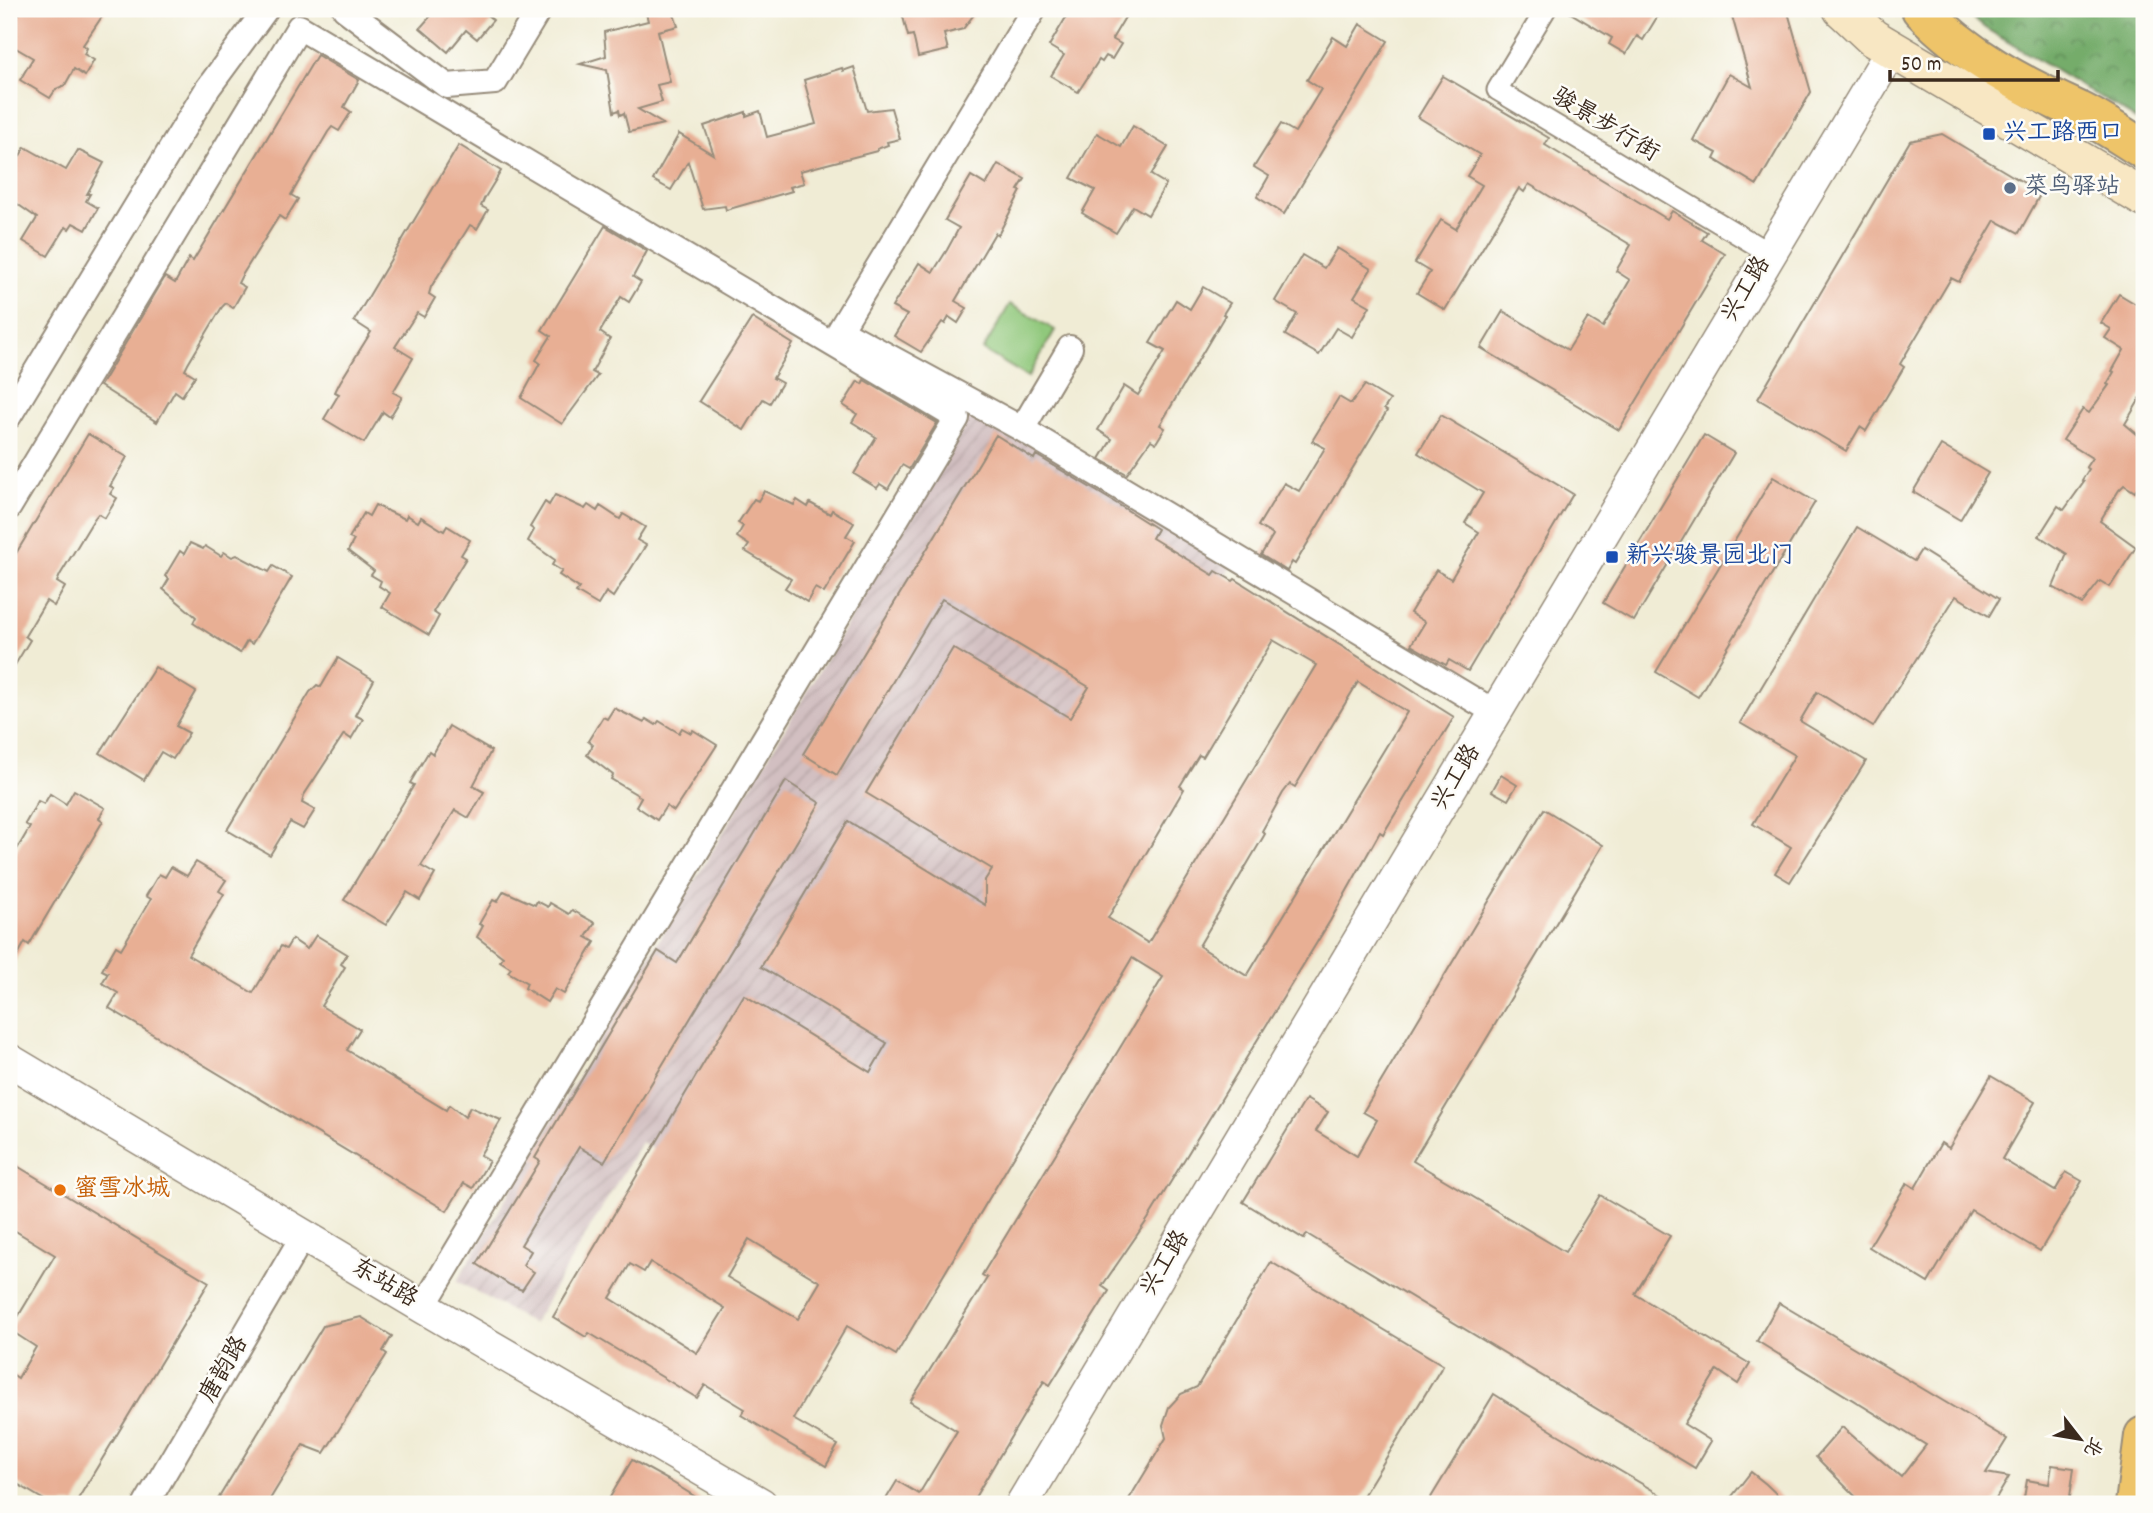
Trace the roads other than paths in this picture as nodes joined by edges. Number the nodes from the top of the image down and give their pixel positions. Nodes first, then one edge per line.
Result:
1 (266, 9) edge
2 (343, 9) edge
3 (539, 9) edge
4 (1034, 9) edge
5 (1546, 9) edge
6 (1842, 9) edge
7 (1921, 9) edge
8 (1948, 9) edge
9 (1892, 50) junction
10 (2093, 119) junction
11 (2144, 150) edge
12 (2144, 198) edge
13 (1769, 253) junction
14 (1070, 348) dead end
15 (9, 416) edge
16 (1022, 429) junction
17 (9, 507) edge
18 (1496, 713) junction
19 (9, 1060) edge
20 (303, 1236) junction
21 (423, 1307) junction
22 (2144, 1436) edge
23 (146, 1504) edge
24 (761, 1504) edge
25 (1021, 1504) edge
26 (2135, 1504) edge

1 - 15 street
2 - 3 street
4 - 16 street
5 - 13 street, 骏景步行街
6 - 9 main road
7 - 10 main road
8 - 10 main road
9 - 12 main road
9 - 13 street, 兴工路
10 - 11 main road
13 - 18 street, 兴工路
14 - 16 street
16 - 18 street
17 - 21 street
18 - 25 street, 兴工路
19 - 20 street, 东站路
20 - 21 street, 东站路
20 - 23 street, 唐韵路
21 - 24 street, 东站路
22 - 26 main road

